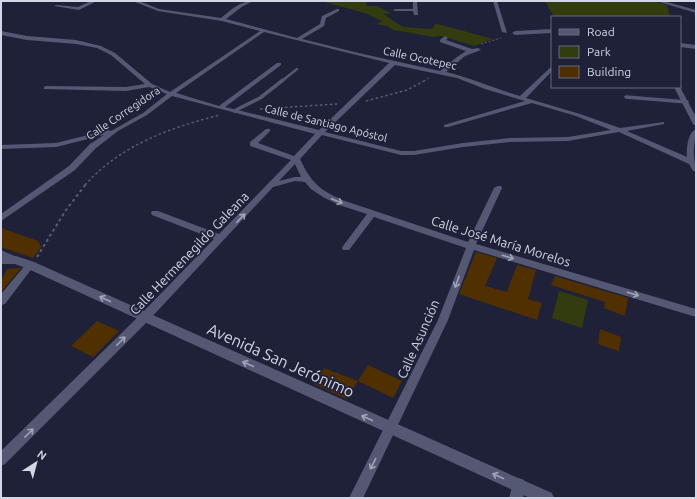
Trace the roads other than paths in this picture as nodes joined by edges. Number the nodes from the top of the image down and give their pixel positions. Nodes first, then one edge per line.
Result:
1 (66, 1) edge
2 (95, 1) edge
3 (136, 1) edge
4 (251, 1) edge
5 (415, 1) edge
6 (495, 1) edge
7 (658, 1) edge
8 (337, 10) dead end
9 (395, 10) dead end
10 (695, 12) edge
11 (222, 20) junction
12 (551, 31) edge
13 (262, 32) junction
14 (505, 32) dead end
15 (1, 33) edge
16 (514, 33) dead end
17 (445, 38) dead end
18 (297, 40) junction
19 (681, 45) edge
20 (696, 47) edge
21 (478, 50) dead end
22 (681, 50) edge
23 (470, 51) junction
24 (696, 51) edge
25 (393, 63) junction
26 (279, 64) dead end
27 (551, 69) edge
28 (297, 70) dead end
29 (442, 73) junction
30 (150, 85) junction
31 (46, 88) dead end
32 (678, 88) edge
33 (171, 94) junction
34 (626, 97) dead end
35 (522, 99) junction
36 (530, 102) junction
37 (686, 102) junction
38 (696, 103) edge
39 (221, 111) junction
40 (234, 111) junction
41 (662, 123) dead end
42 (696, 124) edge
43 (446, 126) dead end
44 (116, 130) junction
45 (268, 130) dead end
46 (620, 130) junction
47 (696, 131) edge
48 (321, 132) junction
49 (1, 147) edge
50 (296, 159) junction
51 (694, 166) edge
52 (305, 180) junction
53 (273, 185) junction
54 (498, 188) dead end
55 (154, 213) dead end
56 (372, 214) junction
57 (1, 218) edge
58 (221, 238) junction
59 (471, 246) junction
60 (346, 248) dead end
61 (1, 253) edge
62 (1, 260) edge
63 (16, 260) junction
64 (32, 264) junction
65 (1, 301) edge
66 (696, 313) edge
67 (145, 317) junction
68 (391, 429) junction
69 (1, 460) edge
70 (518, 492) edge
71 (356, 498) edge
72 (547, 498) edge

1 - 2 street
3 - 11 street, Calle Ocotepec
4 - 11 street
5 - 9 street
6 - 14 street
7 - 10 street
8 - 18 street
11 - 13 street, Calle Ocotepec
12 - 16 street
13 - 18 street, Calle Ocotepec
13 - 33 street, Calle Corregidora
15 - 30 street, Calle de Santiago Apóstol
17 - 23 street
18 - 25 street, Calle Ocotepec
19 - 20 street
21 - 23 street
22 - 24 street
23 - 29 street
25 - 29 street, Calle Ocotepec
25 - 48 street, Calle Hermenegildo Galeana
26 - 39 street
27 - 35 street
28 - 40 lane
29 - 35 street, Calle Ocotepec
30 - 31 street
30 - 33 street, Calle de Santiago Apóstol
32 - 37 street
33 - 39 street, Calle de Santiago Apóstol
33 - 44 street, Calle Corregidora
34 - 37 lane
35 - 36 street, Calle Ocotepec
36 - 43 street
36 - 46 street, Calle Ocotepec
37 - 38 street
37 - 42 street
39 - 40 street, Calle de Santiago Apóstol
40 - 48 street, Calle de Santiago Apóstol
41 - 46 street, Calle de Santiago Apóstol
44 - 49 street
44 - 57 street, Calle Corregidora
45 - 50 street
46 - 48 street, Calle de Santiago Apóstol
46 - 51 street, Calle Ocotepec
47 - 51 street
48 - 50 street, Calle Hermenegildo Galeana
50 - 52 street, Calle José María Morelos
50 - 53 street, Calle Hermenegildo Galeana
52 - 53 street
52 -> 56 street, Calle José María Morelos
58 -> 53 street, Calle Hermenegildo Galeana
54 - 59 street, Calle Asunción
55 - 58 street
56 - 59 street, Calle José María Morelos
56 - 60 street
58 - 67 street, Calle Hermenegildo Galeana
59 -> 66 street, Calle José María Morelos
59 -> 68 street, Calle Asunción
61 - 63 street
62 - 63 main road, Avenida San Jerónimo
63 - 64 main road, Avenida San Jerónimo
64 - 65 street
67 -> 64 main road, Avenida San Jerónimo
68 -> 67 main road, Avenida San Jerónimo
69 -> 67 street, Calle Hermenegildo Galeana
70 -> 68 main road, Avenida San Jerónimo
68 -> 71 street, Calle Asunción
70 - 72 main road, Avenida San Jerónimo

